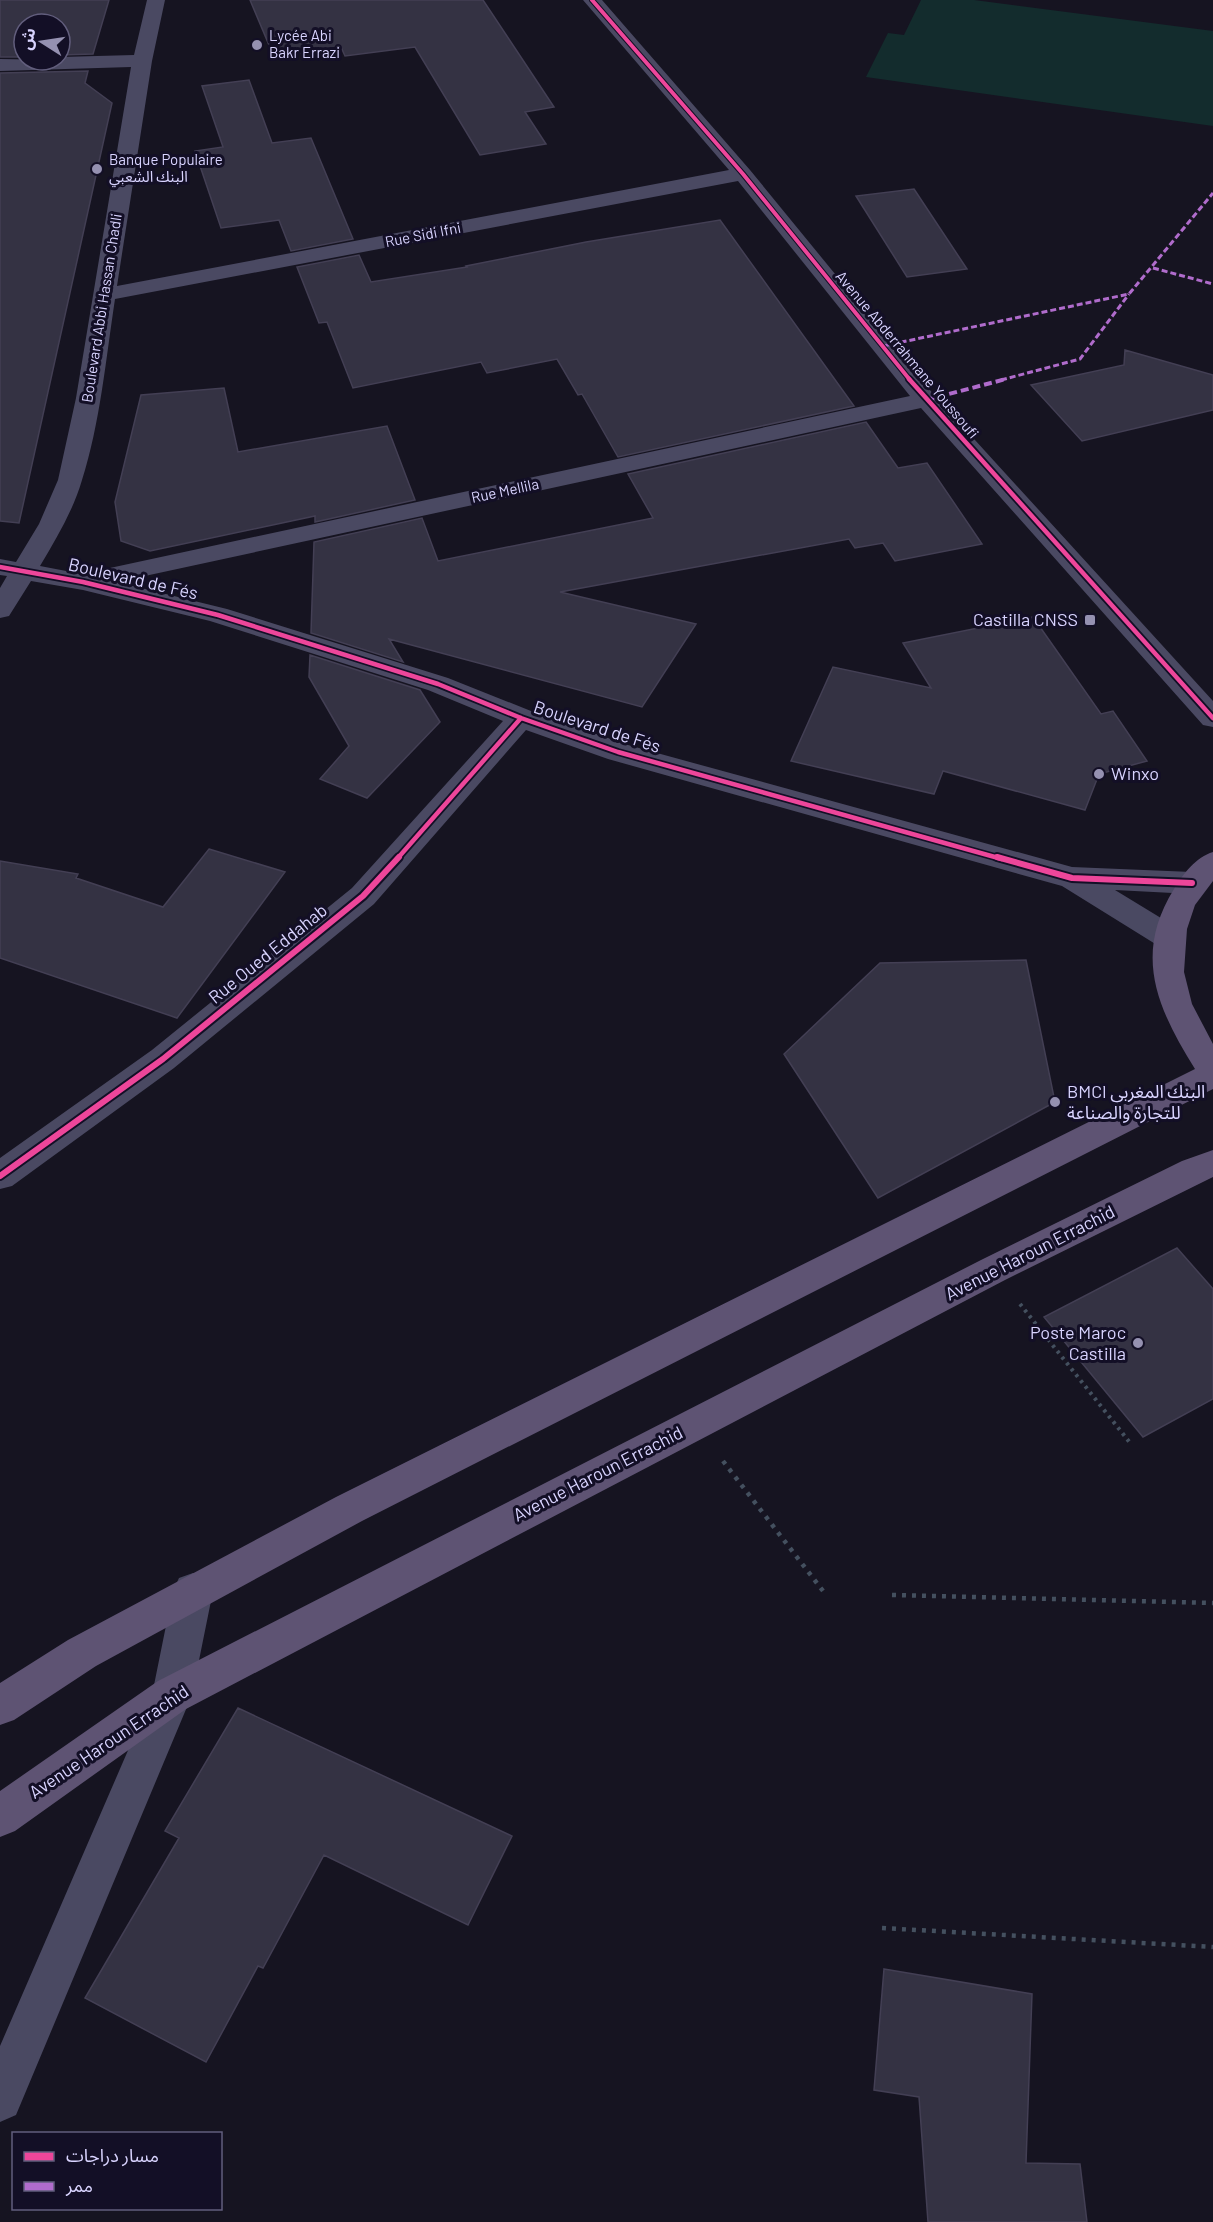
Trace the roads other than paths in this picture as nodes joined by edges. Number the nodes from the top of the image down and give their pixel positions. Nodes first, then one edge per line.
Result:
1 (156, 0) edge
2 (592, 0) edge
3 (142, 62) junction
4 (0, 65) edge
5 (742, 174) junction
6 (103, 295) junction
7 (926, 400) junction
8 (13, 569) edge
9 (83, 582) junction
10 (0, 609) edge
11 (521, 718) junction
12 (1213, 718) edge
13 (1213, 862) edge
14 (1072, 878) junction
15 (1192, 883) junction
16 (1168, 937) junction
17 (1213, 1073) edge
18 (1213, 1164) edge
19 (0, 1176) edge
20 (193, 1591) junction
21 (172, 1695) junction
22 (0, 1706) edge
23 (0, 1816) edge
24 (0, 2098) edge

1 - 3 street, Boulevard Abbi Hassan Chadli
2 - 5 street, Avenue Abderrahmane Youssoufi
3 - 4 street
3 - 6 street, Boulevard Abbi Hassan Chadli
5 - 6 street, Rue Sidi Ifni
5 - 7 street, Avenue Abderrahmane Youssoufi
6 - 8 street, Boulevard Abbi Hassan Chadli
7 - 9 street, Rue Mellila
7 - 12 street, Avenue Abderrahmane Youssoufi
8 - 9 street, Boulevard de Fés
8 - 10 street, Boulevard Abbi Hassan Chadli
9 - 11 street, Boulevard de Fés
11 - 14 street, Boulevard de Fés
11 - 19 street, Rue Oued Eddahab
13 - 15 main road
14 - 15 street, Boulevard de Fés
14 - 16 street, Boulevard de Fés
15 - 16 main road
16 - 17 main road
17 - 20 main road
18 - 21 main road, Avenue Haroun Errachid
20 - 21 street
20 - 22 main road
21 - 23 main road, Avenue Haroun Errachid
21 - 24 street

